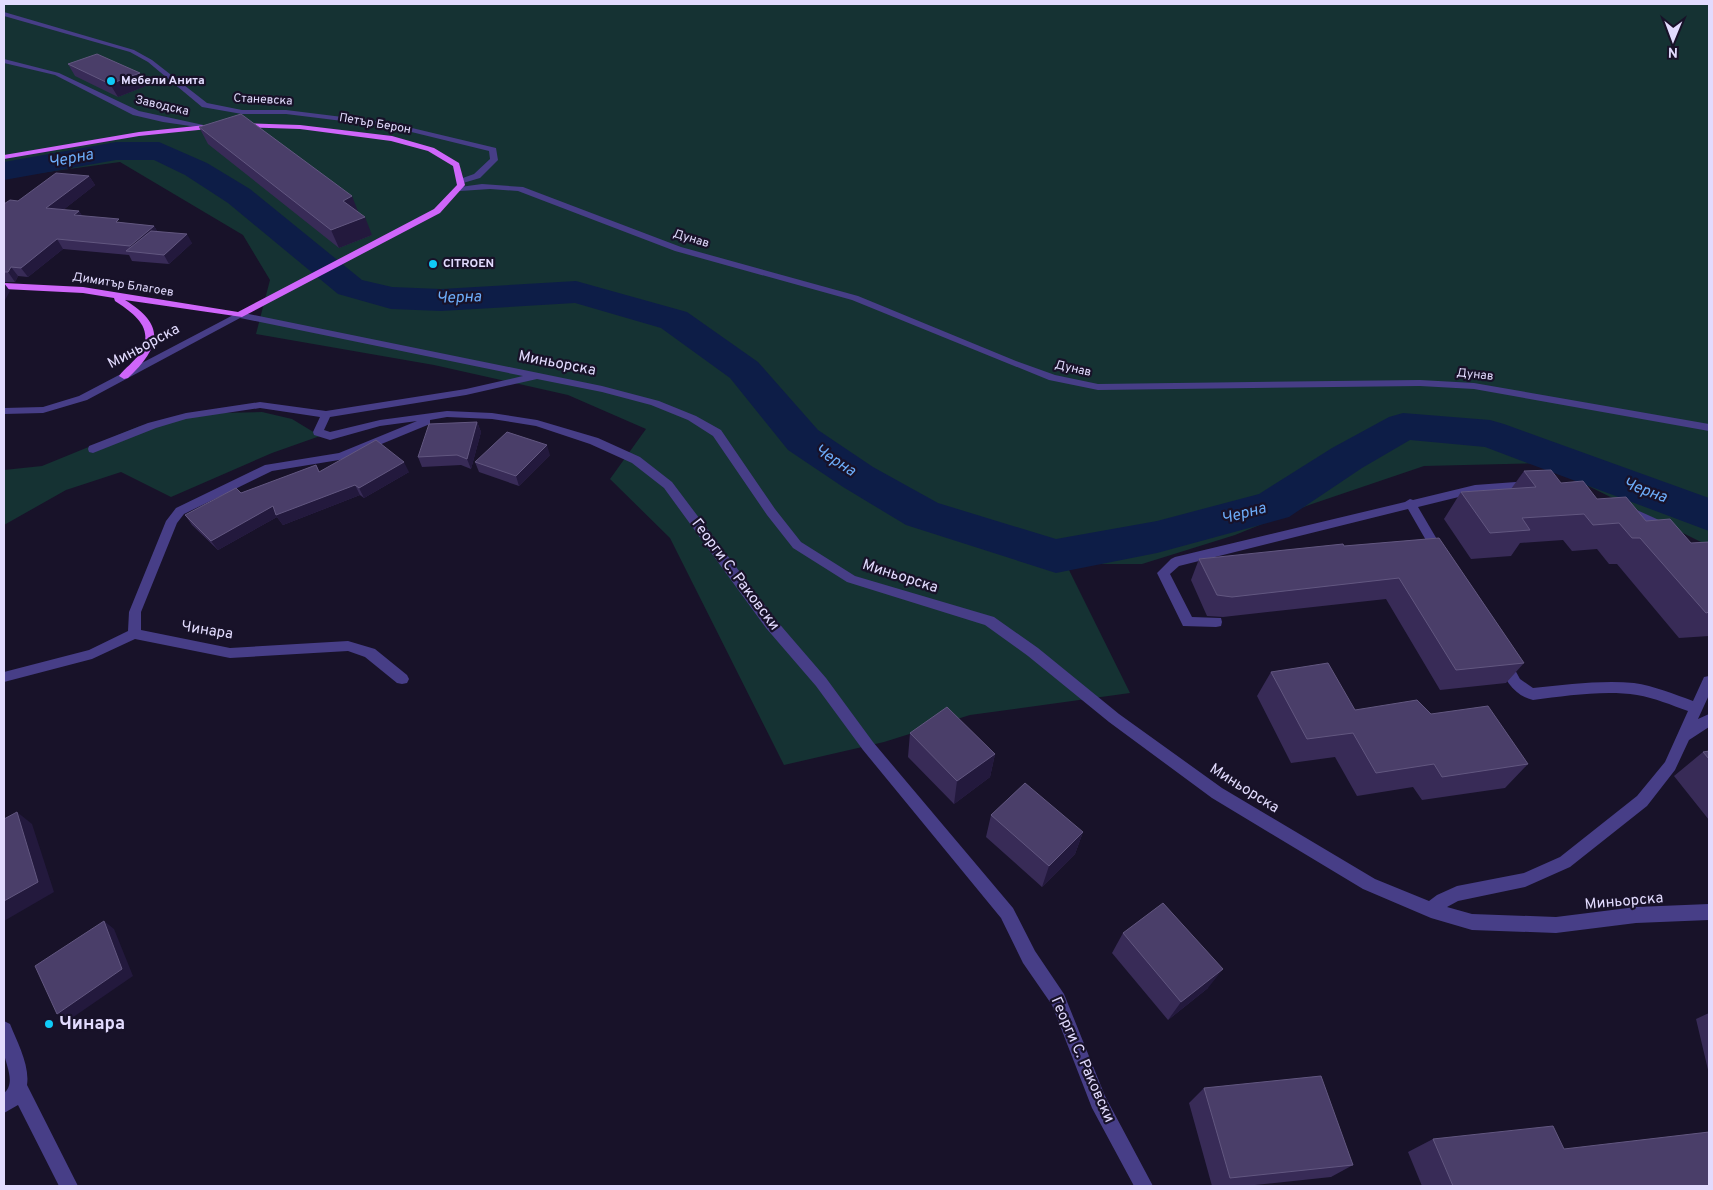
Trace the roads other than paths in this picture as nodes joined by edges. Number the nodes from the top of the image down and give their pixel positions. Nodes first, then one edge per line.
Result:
1 (4, 14) edge
2 (4, 61) edge
3 (233, 125) edge
4 (204, 126) junction
5 (223, 126) edge
6 (4, 157) edge
7 (461, 185) junction
8 (4, 286) edge
9 (109, 294) junction
10 (239, 315) junction
11 (124, 376) junction
12 (538, 376) junction
13 (4, 411) edge
14 (326, 414) junction
15 (447, 414) junction
16 (1709, 428) edge
17 (93, 449) dead end
18 (1547, 487) edge
19 (1410, 503) junction
20 (1614, 505) edge
21 (1680, 535) edge
22 (1444, 562) edge
23 (1216, 622) edge
24 (134, 634) junction
25 (1498, 654) edge
26 (4, 676) edge
27 (402, 679) dead end
28 (1709, 681) edge
29 (1697, 709) junction
30 (1709, 720) edge
31 (1685, 735) junction
32 (1431, 910) junction
33 (1709, 912) edge
34 (4, 1030) edge
35 (19, 1088) junction
36 (4, 1104) edge
37 (69, 1186) edge
38 (1144, 1186) edge

1 - 7 street, Станевска
2 - 4 street, Заводска
3 - 7 main road, Петър Берон
4 - 5 main road
4 - 6 main road
7 - 10 main road
7 - 16 street, Дунав
8 - 9 main road, Димитър Благоев
9 - 10 main road, Димитър Благоев
9 - 11 main road
10 - 11 street, Миньорска
10 - 12 street, Миньорска
11 - 13 street, Миньорска
12 - 14 street
12 - 32 street, Миньорска
14 - 15 street, Георги С. Раковски
14 - 17 street
15 - 24 street
15 - 38 street, Георги С. Раковски
18 - 19 street
19 - 22 street
19 - 23 street
20 - 21 street
24 - 26 street
24 - 27 street, Чинара
25 - 29 street
28 - 29 street
29 - 31 street
30 - 31 street
31 - 32 street
32 - 33 street, Миньорска
34 - 35 street
35 - 36 street
35 - 37 street

